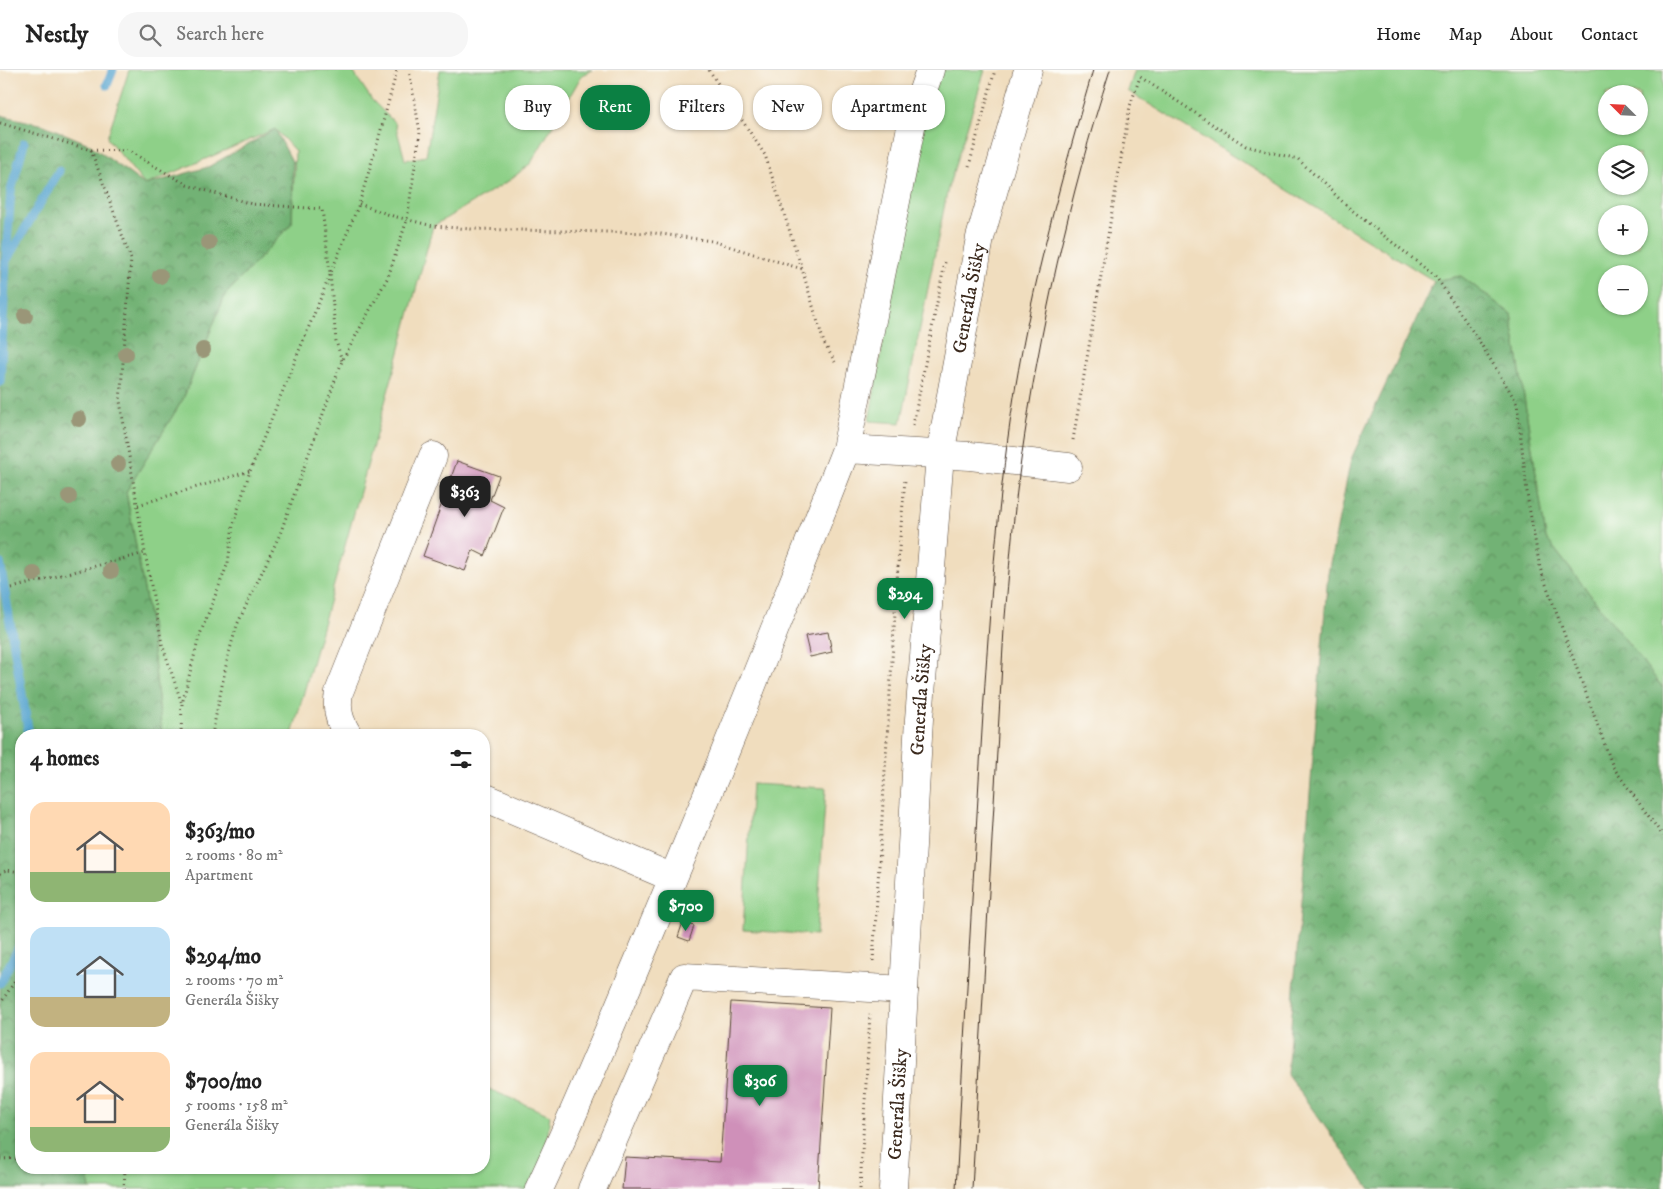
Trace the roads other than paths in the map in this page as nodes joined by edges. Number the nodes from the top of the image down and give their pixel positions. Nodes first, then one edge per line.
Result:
1 (930, 70) edge
2 (1028, 70) edge
3 (846, 449) junction
4 (940, 455) junction
5 (434, 456) dead end
6 (1068, 467) road end
7 (345, 729) edge
8 (490, 799) edge
9 (673, 878) junction
10 (904, 990) junction
11 (540, 1189) edge
12 (592, 1189) edge
13 (893, 1189) edge

1 - 3 main road
2 - 4 main road, Generála Šišky
3 - 4 main road
3 - 9 main road
4 - 6 main road
4 - 10 main road, Generála Šišky
5 - 7 main road
8 - 9 main road
9 - 11 main road
10 - 12 main road
10 - 13 main road, Generála Šišky

